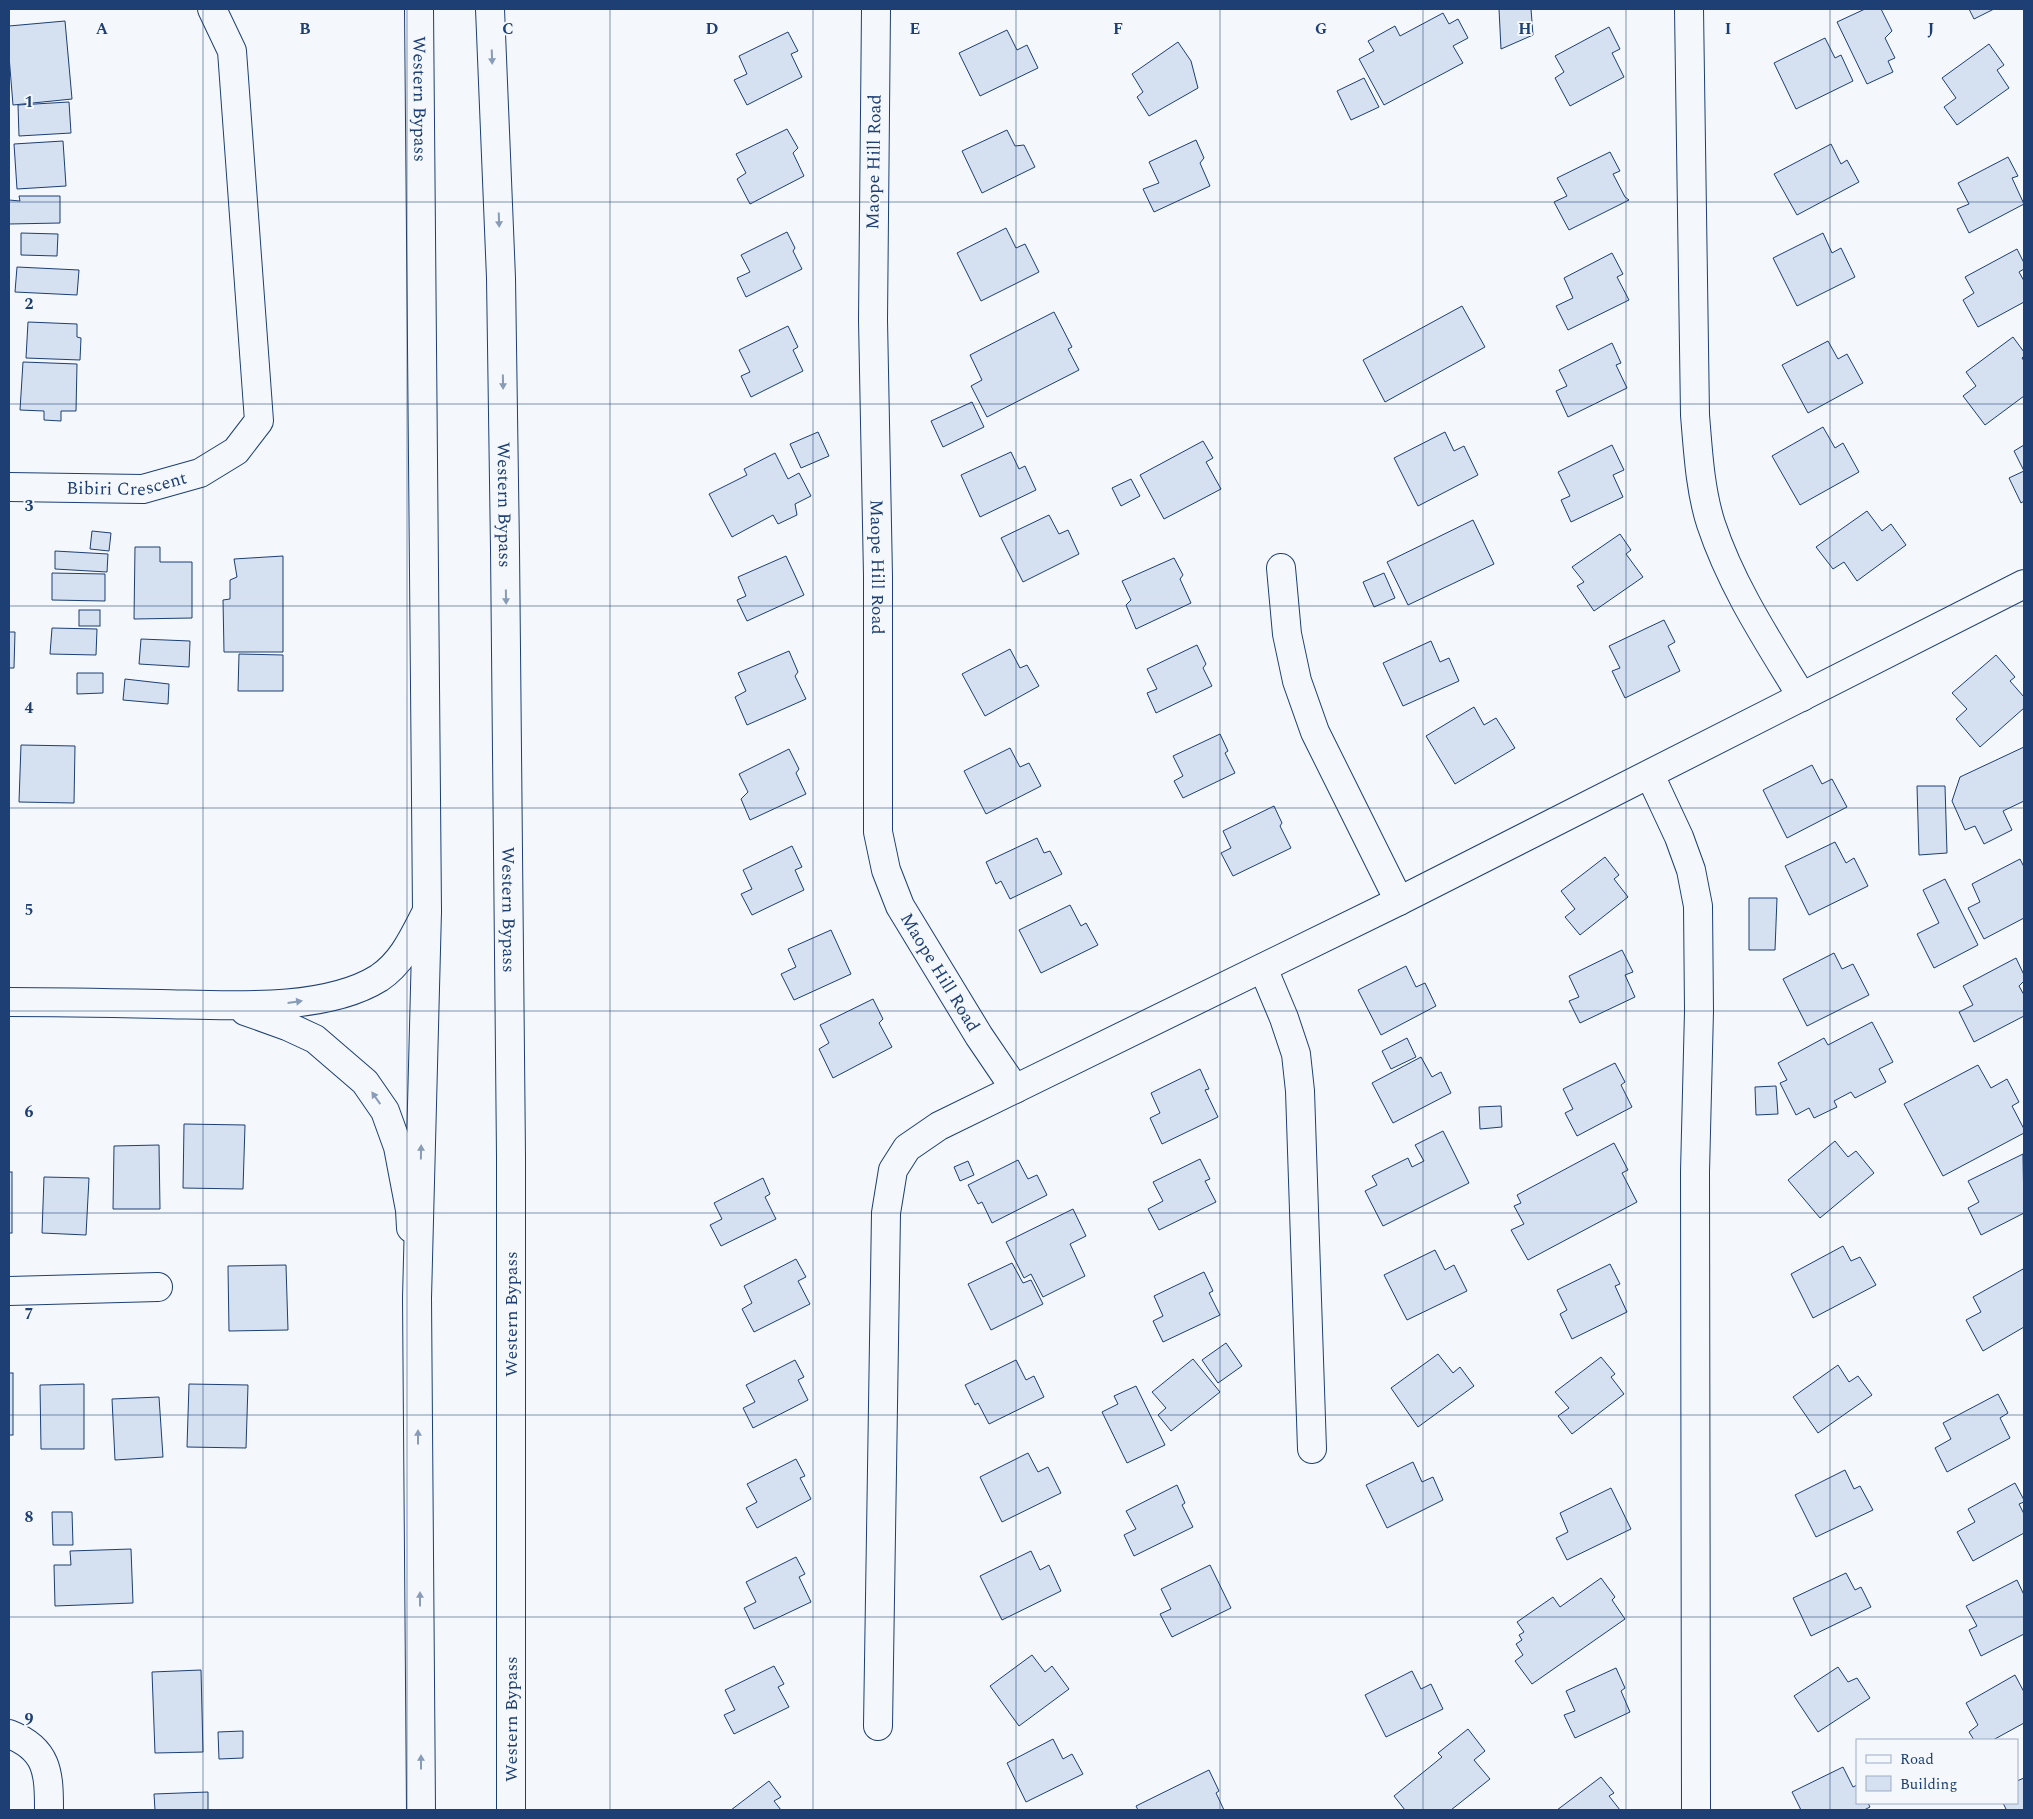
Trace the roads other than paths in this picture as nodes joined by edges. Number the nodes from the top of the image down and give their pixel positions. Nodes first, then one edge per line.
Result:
1 (212, 9) edge
2 (419, 9) edge
3 (490, 9) edge
4 (876, 9) edge
5 (1689, 9) edge
6 (9, 487) edge
7 (1281, 568) dead end
8 (2024, 584) edge
9 (1802, 696) junction
10 (1650, 774) junction
11 (1399, 901) junction
12 (427, 911) junction
13 (1264, 968) junction
14 (9, 1002) edge
15 (229, 1006) junction
16 (1015, 1089) junction
17 (158, 1287) dead end
18 (9, 1291) edge
19 (418, 1298) junction
20 (1312, 1449) dead end
21 (878, 1726) dead end
22 (9, 1734) edge
23 (49, 1810) edge
24 (421, 1810) edge
25 (512, 1810) edge
26 (1696, 1810) edge

1 - 6 main road, Bibiri Crescent
2 - 12 main road, Western Bypass
3 -> 25 main road, Western Bypass
4 - 16 main road, Maope Hill Road
5 - 9 main road
7 - 11 main road
8 - 9 main road
9 - 10 main road
10 - 11 main road
10 - 26 main road
11 - 13 main road
15 -> 12 main road
19 -> 12 main road, Western Bypass
13 - 16 main road
13 - 20 main road
14 - 15 main road
19 -> 15 main road
16 - 21 main road
17 - 18 main road
24 -> 19 main road, Western Bypass
22 - 23 main road

